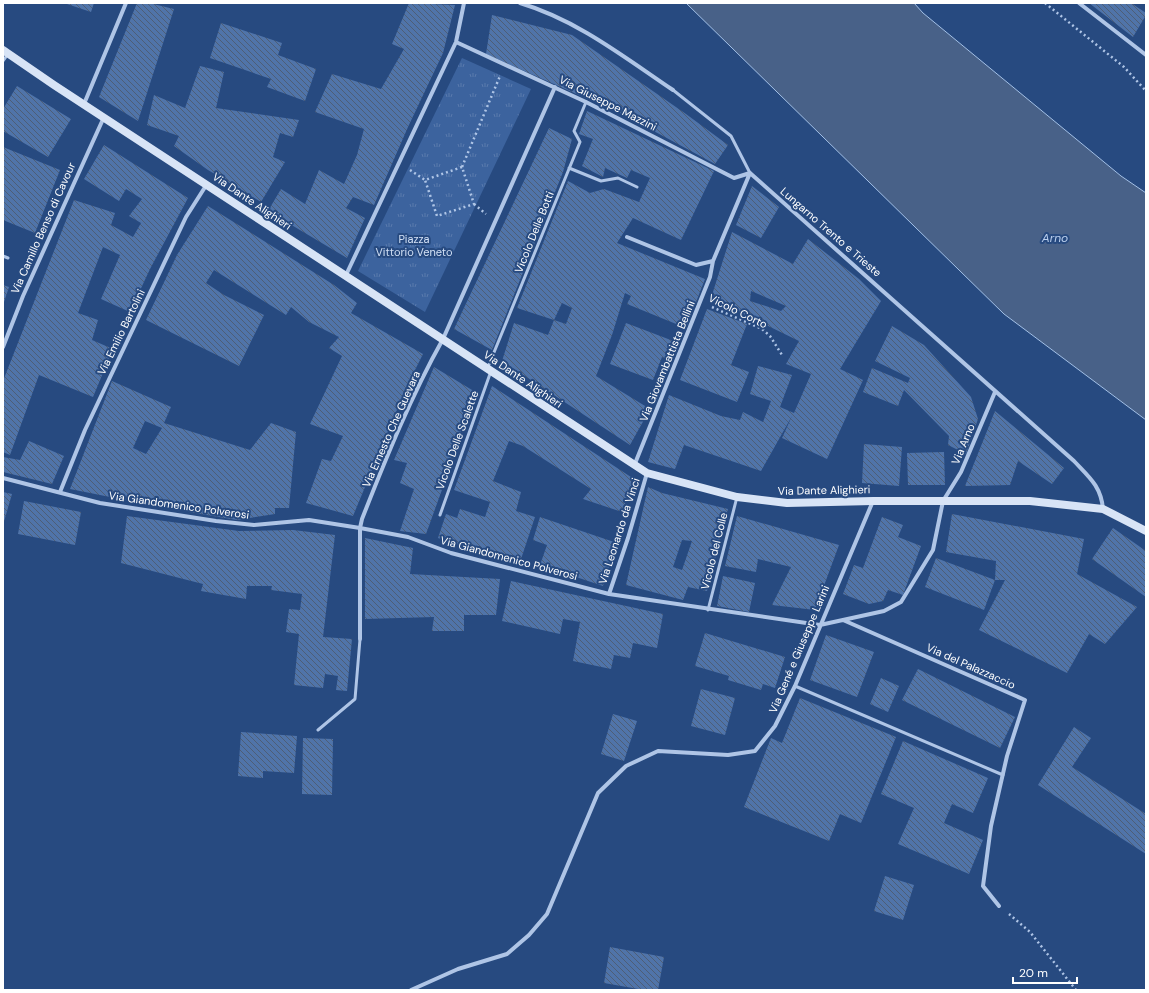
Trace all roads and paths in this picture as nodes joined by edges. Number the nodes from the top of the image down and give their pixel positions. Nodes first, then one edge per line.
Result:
1 (126, 3) edge
2 (464, 3) edge
3 (520, 3) edge
4 (1045, 3) edge
5 (1079, 3) edge
6 (456, 42) junction
7 (6, 51) edge
8 (1146, 55) edge
9 (3, 61) edge
10 (504, 64) junction
11 (555, 87) junction
12 (673, 90) joint
13 (1146, 91) edge
14 (586, 102) junction
15 (84, 104) junction
16 (104, 117) junction
17 (399, 162) junction
18 (462, 168) junction
19 (569, 168) junction
20 (750, 173) junction
21 (425, 180) junction
22 (207, 184) junction
23 (637, 187) dead end
24 (628, 237) dead end
25 (3, 256) edge
26 (8, 258) dead end
27 (713, 261) junction
28 (346, 275) junction
29 (700, 302) junction
30 (443, 338) junction
31 (3, 347) edge
32 (782, 355) dead end
33 (490, 370) junction
34 (995, 392) junction
35 (634, 466) junction
36 (647, 473) junction
37 (3, 478) edge
38 (60, 492) junction
39 (737, 497) junction
40 (873, 501) junction
41 (943, 501) junction
42 (1103, 509) junction
43 (440, 515) dead end
44 (360, 528) junction
45 (1146, 531) edge
46 (608, 594) junction
47 (708, 610) junction
48 (843, 620) junction
49 (820, 625) junction
50 (360, 639) joint
51 (795, 686) junction
52 (318, 730) dead end
53 (1003, 775) junction
54 (999, 906) joint
55 (411, 990) edge
56 (1076, 990) edge

1 - 15 street
2 - 6 street
3 - 12 street, Lungarno Trento e Trieste
4 - 13 path
5 - 8 street
6 - 10 street, Via Giuseppe Mazzini
6 - 17 street
7 - 9 lane
7 - 15 main road, Via Dante Alighieri
10 - 11 street, Via Giuseppe Mazzini
10 - 18 path
11 - 14 street, Via Giuseppe Mazzini
11 - 30 street
12 - 20 lane, Lungarno Trento e Trieste
14 - 19 lane, Vicolo Delle Botti
14 - 20 street, Via Giuseppe Mazzini
15 - 16 main road, Via Dante Alighieri
16 - 22 main road, Via Dante Alighieri
16 - 31 street, Via Camillo Benso di Cavour
17 - 21 path
17 - 28 street
18 - 21 path
18 - 21 path
19 - 23 lane
19 - 33 lane, Vicolo Delle Botti
20 - 27 street, Via Giovambattista Bellini
20 - 34 street, Lungarno Trento e Trieste
22 - 28 main road, Via Dante Alighieri
22 - 38 street, Via Emilio Bartolini
24 - 27 street
25 - 26 lane
27 - 29 street, Via Giovambattista Bellini
28 - 30 main road, Via Dante Alighieri
29 - 32 path, Vicolo Corto
29 - 35 street, Via Giovambattista Bellini
30 - 33 main road, Via Dante Alighieri
30 - 44 street, Via Ernesto Che Guevara
33 - 35 main road, Via Dante Alighieri
33 - 43 lane, Vicolo Delle Scalette
34 - 41 street, Via Arno
34 - 42 street, Lungarno Trento e Trieste
35 - 36 main road, Via Dante Alighieri
36 - 39 main road, Via Dante Alighieri
36 - 46 street, Via Leonardo da Vinci
37 - 38 street, Via Giandomenico Polverosi
38 - 44 street, Via Giandomenico Polverosi
39 - 40 main road, Via Dante Alighieri
39 - 47 lane, Vicolo del Colle
40 - 41 main road, Via Dante Alighieri
40 - 49 street, Via Gené e Giuseppe Larini
41 - 42 main road, Via Dante Alighieri
41 - 48 street, Via Giandomenico Polverosi
42 - 45 main road
44 - 46 street, Via Giandomenico Polverosi
44 - 50 street
46 - 47 street, Via Giandomenico Polverosi
47 - 49 street, Via Giandomenico Polverosi
48 - 49 street, Via Giandomenico Polverosi
48 - 53 street, Via del Palazzaccio
49 - 51 street, Via Gené e Giuseppe Larini
50 - 52 lane
51 - 53 lane
51 - 55 street, Via Gené e Giuseppe Larini
53 - 54 street, Via del Palazzaccio
54 - 56 path

